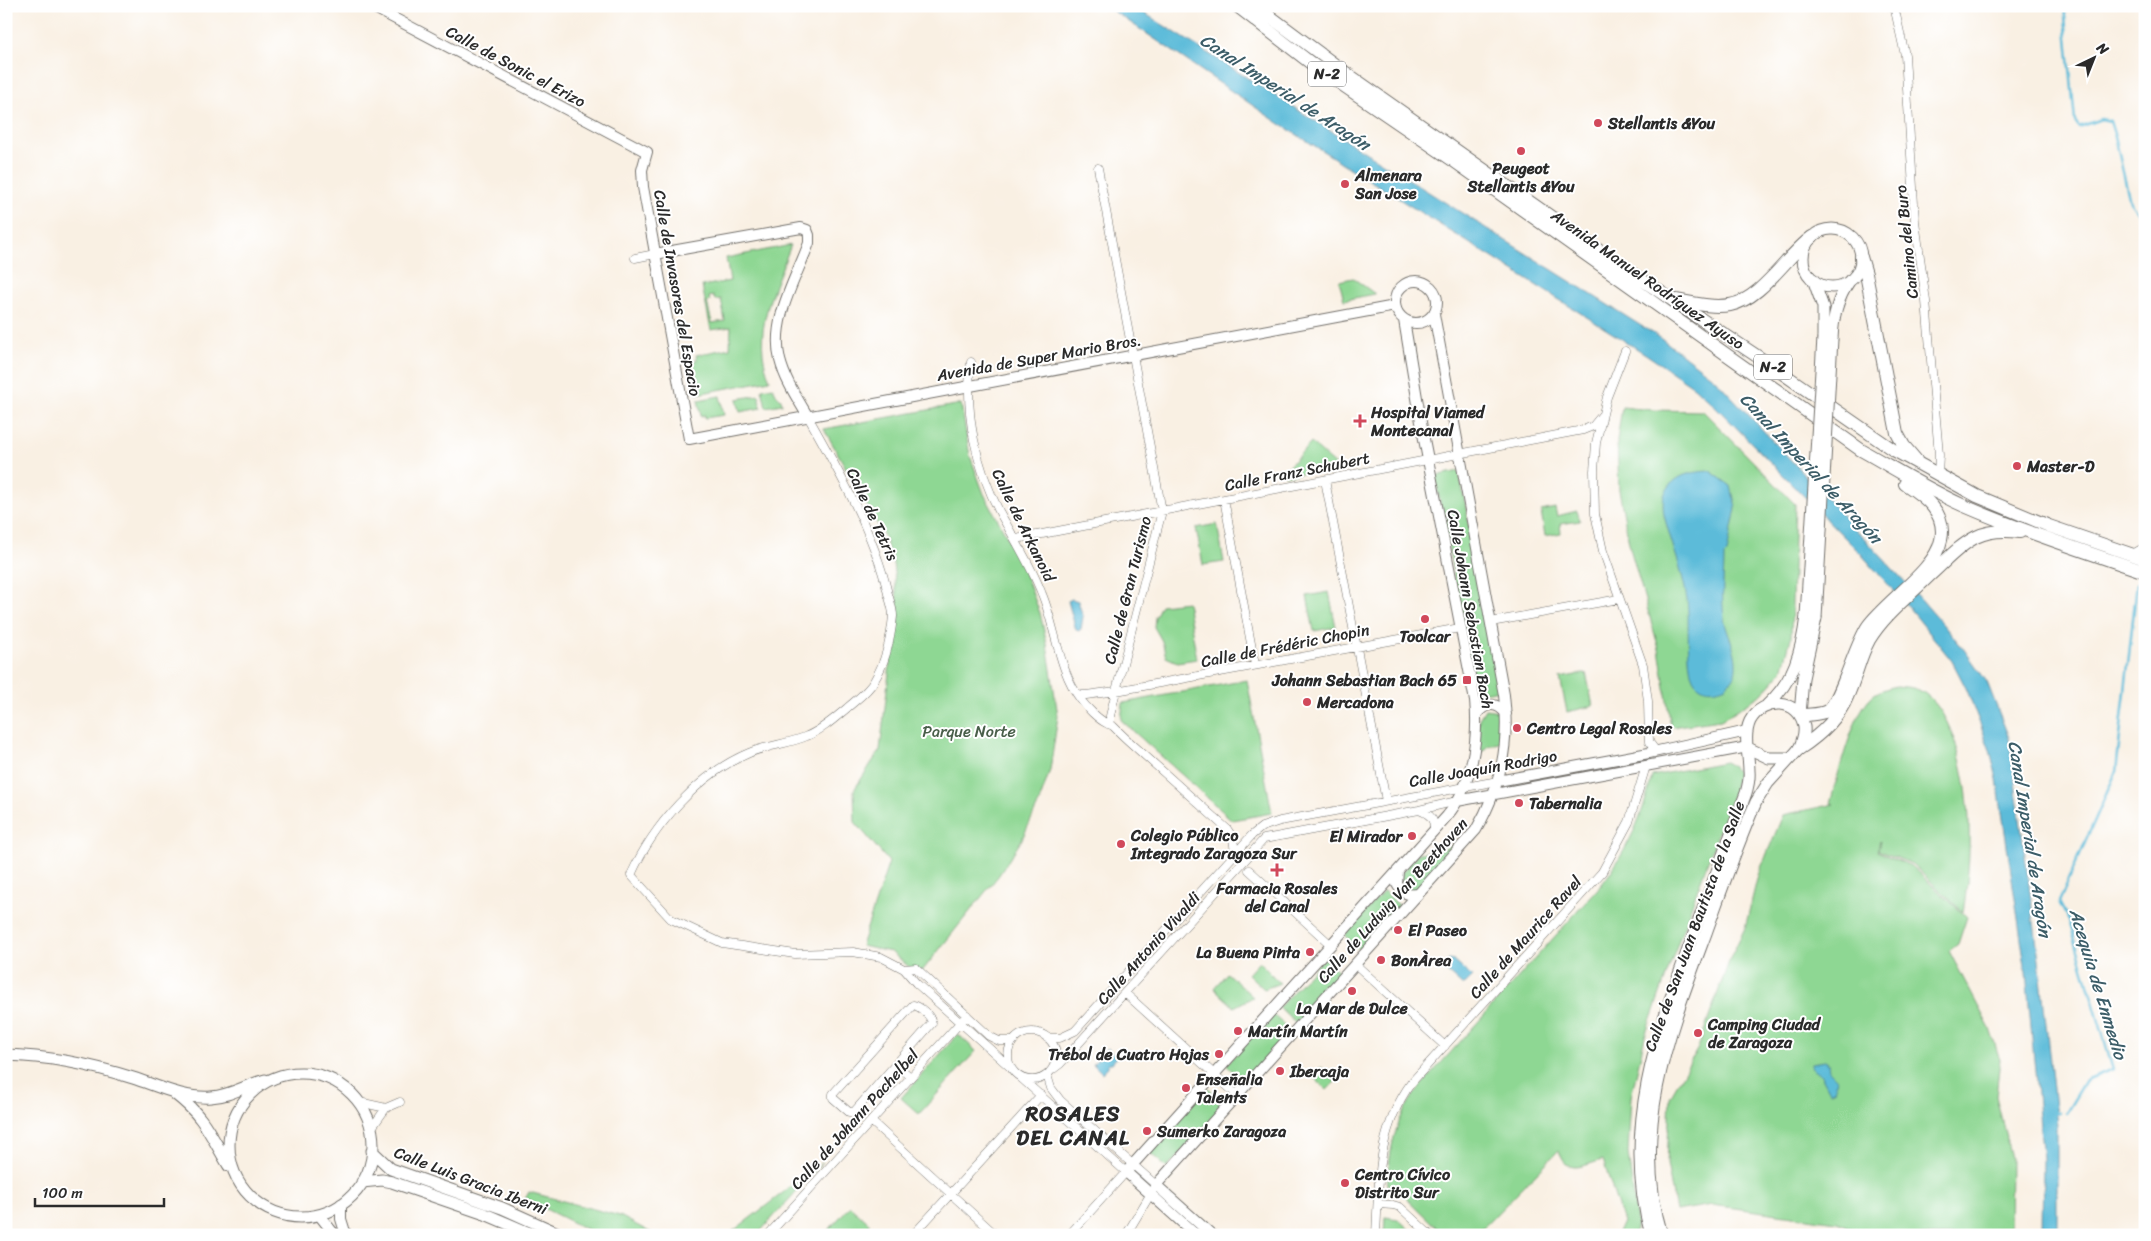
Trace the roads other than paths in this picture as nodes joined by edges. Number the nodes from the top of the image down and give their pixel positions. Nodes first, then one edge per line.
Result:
1 (372, 6) edge
2 (1237, 6) edge
3 (1256, 6) edge
4 (1894, 6) edge
5 (647, 152) joint
6 (1098, 168) dead end
7 (1812, 237) junction
8 (655, 254) junction
9 (1861, 257) junction
10 (635, 258) dead end
11 (1813, 279) junction
12 (1850, 280) junction
13 (1672, 299) junction
14 (1395, 306) junction
15 (1434, 314) junction
16 (1404, 320) junction
17 (1828, 339) junction
18 (1625, 351) dead end
19 (1133, 355) junction
20 (971, 362) dead end
21 (968, 386) junction
22 (807, 415) junction
23 (1602, 415) junction
24 (1587, 431) junction
25 (689, 439) joint
26 (1596, 443) junction
27 (1861, 450) junction
28 (1459, 454) junction
29 (1429, 460) junction
30 (1925, 469) junction
31 (1938, 476) junction
32 (1325, 480) junction
33 (1224, 499) junction
34 (1162, 511) junction
35 (2034, 533) junction
36 (1016, 539) junction
37 (2145, 547) edge
38 (2131, 554) junction
39 (2145, 559) edge
40 (1928, 571) junction
41 (2145, 572) edge
42 (1620, 599) junction
43 (1811, 617) junction
44 (1491, 622) junction
45 (1460, 628) junction
46 (1871, 630) junction
47 (1357, 646) junction
48 (1255, 665) junction
49 (1116, 691) junction
50 (1077, 694) junction
51 (1767, 705) junction
52 (1803, 713) junction
53 (1506, 714) junction
54 (1476, 715) junction
55 (1111, 725) junction
56 (1747, 731) junction
57 (1748, 747) junction
58 (1655, 750) junction
59 (1795, 754) junction
60 (1646, 766) junction
61 (1498, 782) junction
62 (1463, 788) junction
63 (1494, 794) junction
64 (1457, 800) junction
65 (1386, 801) junction
66 (1419, 810) junction
67 (1434, 831) junction
68 (1261, 841) joint
69 (1235, 853) junction
70 (1249, 870) dead end
71 (1398, 871) junction
72 (1418, 894) junction
73 (1331, 945) junction
74 (1355, 964) junction
75 (904, 969) junction
76 (1125, 993) junction
77 (967, 1015) junction
78 (960, 1023) junction
79 (1047, 1038) junction
80 (1013, 1041) junction
81 (1445, 1046) junction
82 (6, 1055) edge
83 (896, 1064) junction
84 (1010, 1067) junction
85 (1050, 1072) junction
86 (1214, 1074) junction
87 (910, 1077) junction
88 (1021, 1078) junction
89 (265, 1080) junction
90 (174, 1092) junction
91 (1041, 1096) junction
92 (1237, 1096) junction
93 (359, 1102) junction
94 (400, 1102) dead end
95 (386, 1108) junction
96 (871, 1121) junction
97 (371, 1129) junction
98 (372, 1151) junction
99 (230, 1168) junction
100 (1129, 1168) junction
101 (362, 1182) junction
102 (1153, 1189) junction
103 (951, 1193) junction
104 (342, 1204) junction
105 (1378, 1204) junction
106 (319, 1215) junction
107 (1648, 1233) edge
108 (335, 1235) edge
109 (346, 1235) edge
110 (534, 1235) edge
111 (562, 1235) edge
112 (768, 1235) edge
113 (913, 1235) edge
114 (996, 1235) edge
115 (1069, 1235) edge
116 (1126, 1235) edge
117 (1196, 1235) edge
118 (1212, 1235) edge
119 (1376, 1235) edge
120 (1430, 1235) edge
121 (1662, 1235) edge

1 - 5 street, Calle de Sonic el Erizo
2 - 27 highway, Avenida Manuel Rodríguez Ayuso / N-2
3 - 13 highway, Avenida Manuel Rodríguez Ayuso / N-2
4 - 31 street, Camino del Buro
5 - 8 street, Calle de Invasores del Espacio
6 - 19 street, Calle de Gran Turismo
7 - 9 main road
7 - 11 main road
7 - 13 highway
8 - 10 street
8 - 22 street, Calle de Tetris
8 - 25 street, Calle de Invasores del Espacio
9 - 12 main road
9 - 30 highway
11 - 12 main road
11 - 17 main road
12 - 17 main road
13 - 30 highway, Avenida Manuel Rodríguez Ayuso / N-2
14 - 15 street
14 - 16 street
14 - 19 street, Avenida de Super Mario Bros.
15 - 16 street
15 - 28 street, Calle de Ludwig Van Beethoven
16 - 29 street, Calle Johann Sebastian Bach
17 - 43 main road, bridge
18 - 23 street
19 - 21 street, Avenida de Super Mario Bros.
19 - 34 street, Calle de Gran Turismo
20 - 21 street, Calle de Arkanoid
21 - 22 street, Avenida de Super Mario Bros.
21 - 36 street, Calle de Arkanoid
22 - 25 street, Avenida de Super Mario Bros.
22 - 75 street, Calle de Tetris
23 - 24 street, Calle Franz Schubert
23 - 26 street
24 - 26 street
24 - 28 street, Calle Franz Schubert
26 - 42 street
27 - 35 highway, Avenida Manuel Rodríguez Ayuso / N-2
27 - 40 highway
28 - 29 street, Calle Franz Schubert
28 - 44 street, Calle de Ludwig Van Beethoven
29 - 32 street, Calle Franz Schubert
29 - 45 street, Calle Johann Sebastian Bach
30 - 31 highway, Avenida Manuel Rodríguez Ayuso / N-2
31 - 38 highway, Avenida Manuel Rodríguez Ayuso / N-2
32 - 33 street, Calle Franz Schubert
32 - 47 street
33 - 34 street, Calle Franz Schubert
33 - 48 street
34 - 36 street, Calle Franz Schubert
34 - 49 street, Calle de Gran Turismo
35 - 40 highway
35 - 41 highway, Avenida Manuel Rodríguez Ayuso / N-2
36 - 50 street, Calle de Arkanoid
37 - 38 street
38 - 39 highway, Avenida Manuel Rodríguez Ayuso / N-2
40 - 46 highway
42 - 44 street
42 - 58 street
43 - 51 main road
43 - 52 main road
44 - 53 street, Calle de Ludwig Van Beethoven
45 - 47 street, Calle de Frédéric Chopin
45 - 54 street, Calle Johann Sebastian Bach
46 - 52 highway
46 - 59 highway
47 - 48 street, Calle de Frédéric Chopin
47 - 65 street
48 - 49 street, Calle de Frédéric Chopin
49 - 50 street
49 - 55 street, Calle de Gran Turismo
50 - 55 street, Calle de Arkanoid
51 - 52 main road
51 - 56 main road
52 - 59 main road
53 - 54 street
53 - 61 street, Calle de Ludwig Van Beethoven
54 - 62 street, Calle Johann Sebastian Bach
55 - 69 street
56 - 57 main road
56 - 58 street, Calle Joaquín Rodrigo
57 - 59 main road
57 - 60 street, Calle Joaquín Rodrigo
57 - 107 main road, Calle de San Juan Bautista de la Salle
58 - 61 street, Calle Joaquín Rodrigo
59 - 121 main road, Calle de San Juan Bautista de la Salle
60 - 63 street, Calle Joaquín Rodrigo
60 - 81 street, Calle de Maurice Ravel
61 - 62 street, Calle Joaquín Rodrigo
61 - 63 street, Calle de Ludwig Van Beethoven
62 - 64 street, Calle Johann Sebastian Bach
62 - 65 street, Calle Joaquín Rodrigo
63 - 64 street, Calle Joaquín Rodrigo
63 - 72 street, Calle de Ludwig Van Beethoven
64 - 66 street, Calle Joaquín Rodrigo
64 - 67 street, Calle Johann Sebastian Bach
65 - 69 street, Calle Joaquín Rodrigo
66 - 67 street, Calle Joaquín Rodrigo
66 - 68 street, Calle Joaquín Rodrigo
67 - 71 street, Calle Johann Sebastian Bach
68 - 76 street, Calle Antonio Vivaldi
69 - 79 street, Calle Joaquín Rodrigo
70 - 73 street
71 - 72 street
71 - 73 street, Calle Johann Sebastian Bach
72 - 74 street, Calle de Ludwig Van Beethoven
73 - 86 street, Calle Johann Sebastian Bach
74 - 81 street
74 - 92 street, Calle de Ludwig Van Beethoven
75 - 77 street
75 - 78 street
76 - 85 street, Calle Antonio Vivaldi
76 - 86 street
77 - 78 street, Calle de Johann Pachelbel
77 - 80 street
78 - 84 street
78 - 87 street, Calle de Johann Pachelbel
79 - 80 street
79 - 85 street
80 - 84 street
81 - 105 street, Calle de Maurice Ravel
82 - 90 main road
83 - 83 street
83 - 87 street
84 - 88 street
85 - 88 street
85 - 100 street
86 - 92 street
86 - 100 street, Calle Johann Sebastian Bach
87 - 96 street, Calle de Johann Pachelbel
88 - 91 street
89 - 90 main road
89 - 93 main road
89 - 99 main road
90 - 99 main road
91 - 100 street
91 - 103 street
92 - 102 street, Calle de Ludwig Van Beethoven
93 - 95 street
93 - 97 main road
94 - 95 street
95 - 97 street
96 - 103 street
96 - 112 street, Calle de Johann Pachelbel
97 - 98 main road
98 - 101 main road
98 - 111 main road, Calle Luis Gracia Iberni
99 - 106 main road
100 - 102 street
100 - 115 street, Calle Johann Sebastian Bach
101 - 104 main road
101 - 110 main road, Calle Luis Gracia Iberni
102 - 116 street, Calle de Ludwig Van Beethoven
102 - 117 street
102 - 118 street
103 - 113 street
103 - 114 street
104 - 106 main road
104 - 109 street
105 - 119 street, Calle de Maurice Ravel
105 - 120 street
106 - 108 street

